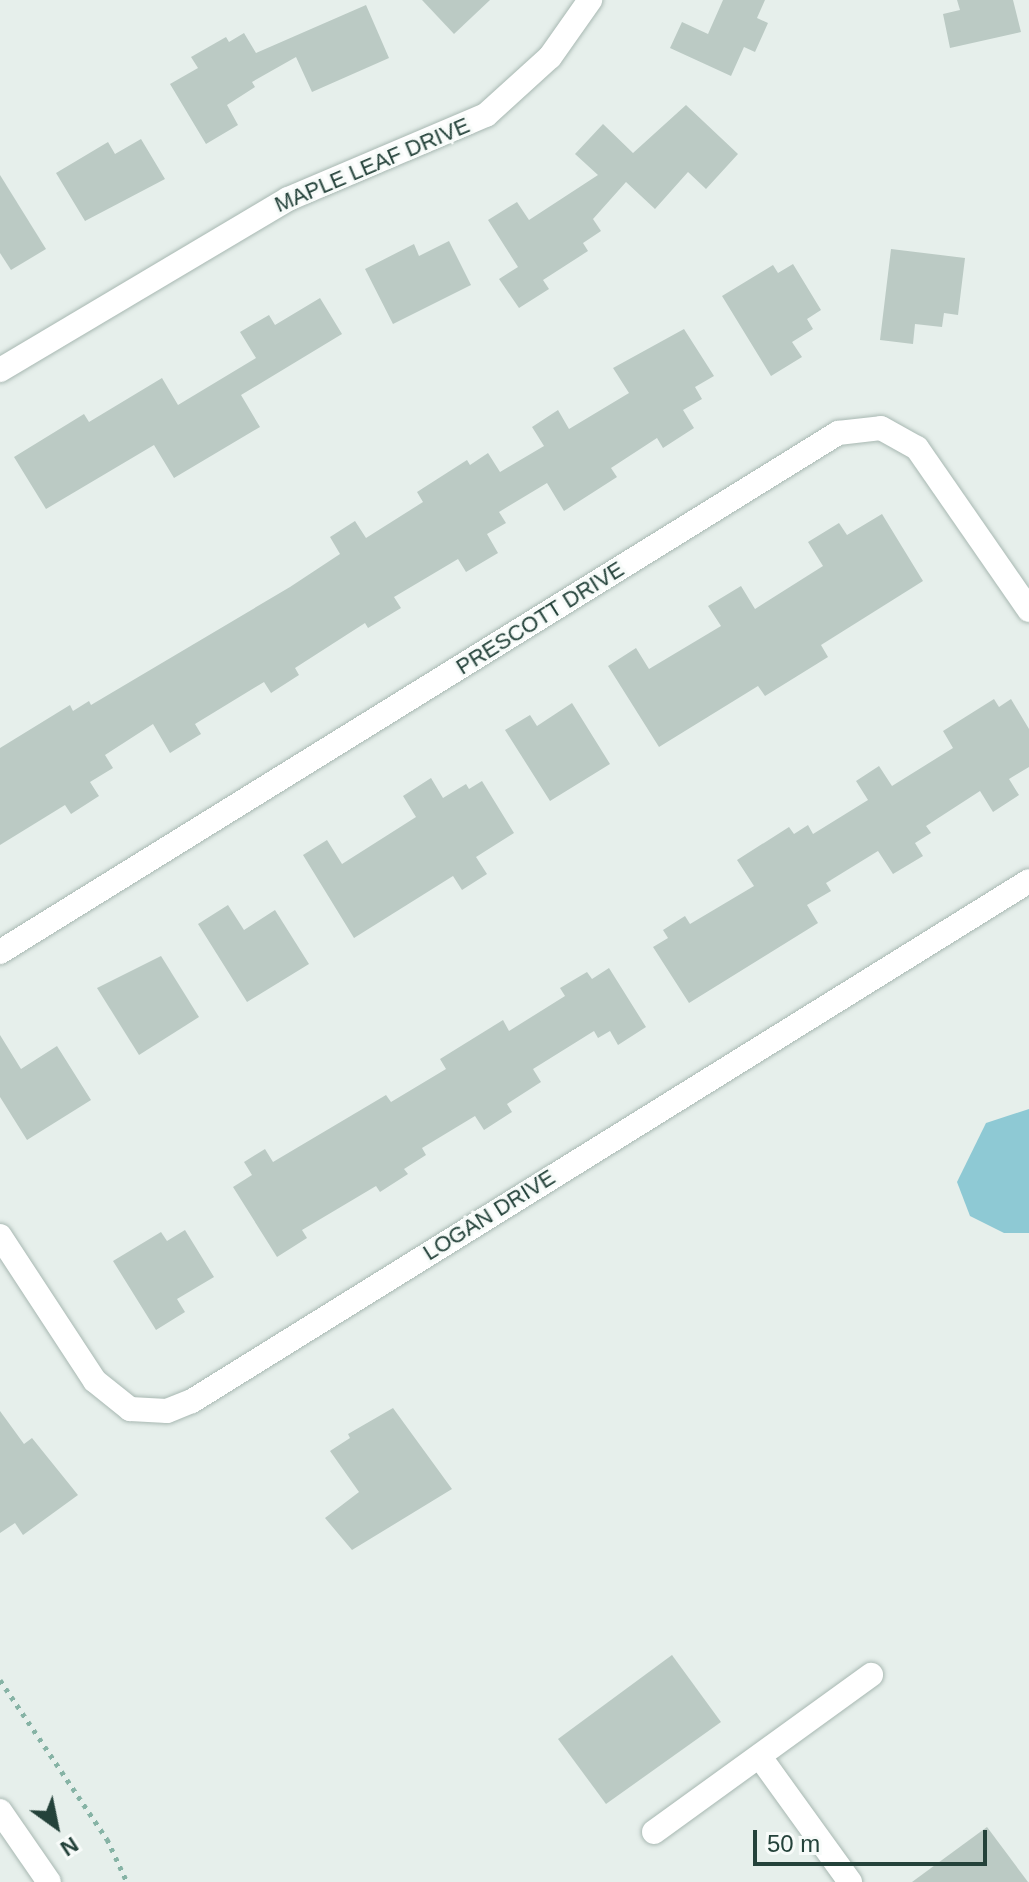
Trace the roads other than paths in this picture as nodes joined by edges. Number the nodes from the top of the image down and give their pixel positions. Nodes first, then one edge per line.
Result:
1 (590, 0) edge
2 (0, 370) edge
3 (1029, 610) edge
4 (1029, 881) edge
5 (0, 952) edge
6 (0, 1236) edge
7 (871, 1675) dead end
8 (760, 1757) junction
9 (0, 1811) edge
10 (654, 1832) dead end
11 (49, 1882) edge
12 (850, 1882) edge

1 - 2 street, MAPLE LEAF DRIVE
3 - 5 street, PRESCOTT DRIVE
4 - 6 street, LOGAN DRIVE
7 - 8 street
8 - 10 street
8 - 12 street
9 - 11 street

